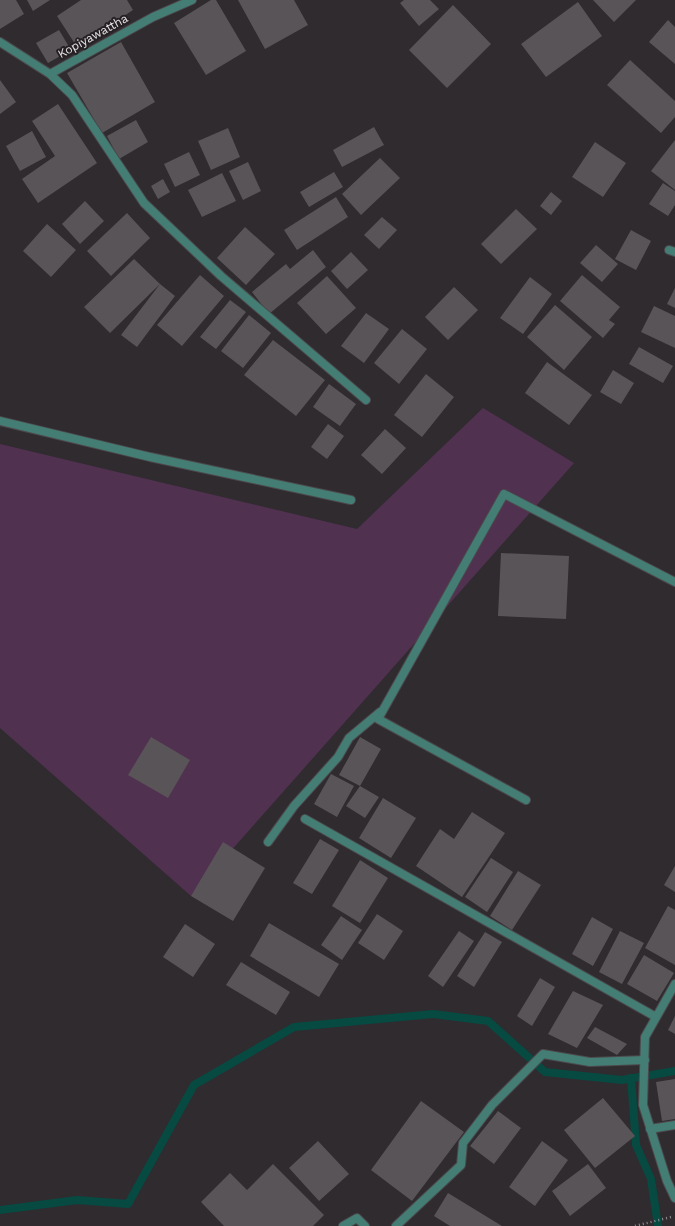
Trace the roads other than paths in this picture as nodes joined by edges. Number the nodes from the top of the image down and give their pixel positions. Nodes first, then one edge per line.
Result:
1 (192, 0) edge
2 (0, 42) edge
3 (50, 74) junction
4 (366, 400) dead end
5 (0, 421) edge
6 (351, 500) dead end
7 (675, 582) edge
8 (384, 709) junction
9 (526, 800) dead end
10 (305, 819) dead end
11 (268, 842) dead end
12 (675, 984) edge
13 (656, 1017) junction
14 (645, 1061) junction
15 (675, 1126) edge
16 (650, 1129) junction
17 (675, 1198) edge
18 (343, 1226) edge
19 (365, 1226) edge
20 (396, 1226) edge

1 - 3 street, Kopiyawattha
2 - 3 street
3 - 4 street
5 - 6 street
7 - 8 street
8 - 9 street
8 - 11 street
10 - 13 street
12 - 13 street
13 - 14 street
14 - 16 street
14 - 20 street
15 - 16 street
16 - 17 street
18 - 19 street

